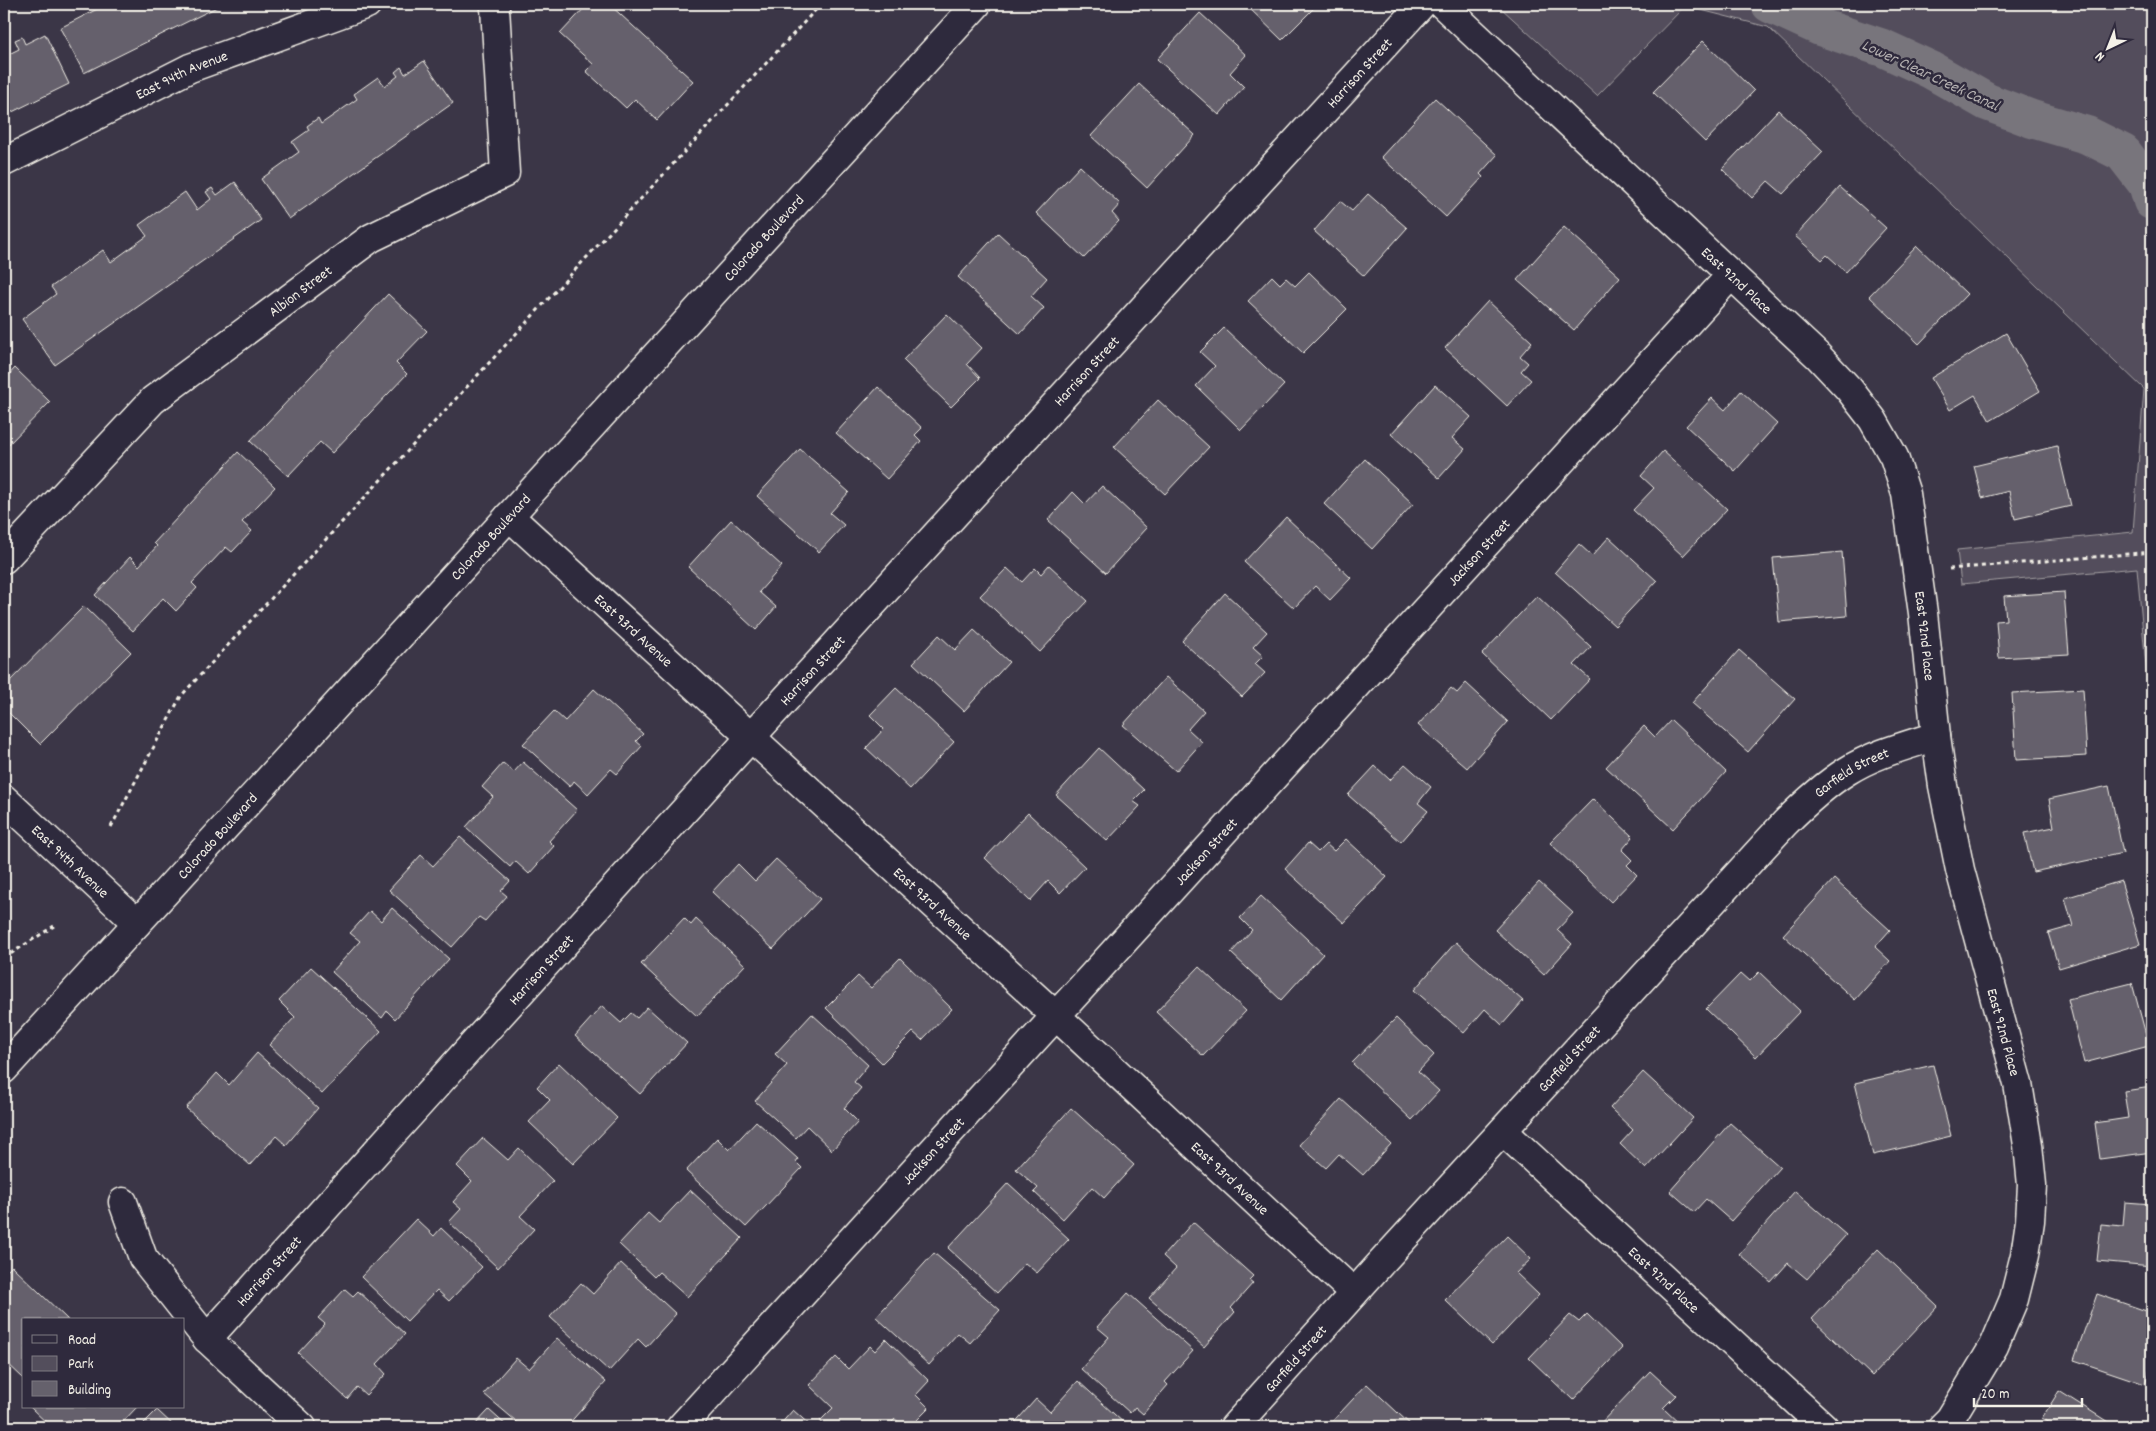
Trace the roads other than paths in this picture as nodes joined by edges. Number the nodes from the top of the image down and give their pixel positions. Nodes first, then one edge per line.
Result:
1 (366, 4) edge
2 (977, 4) edge
3 (1422, 4) edge
4 (1442, 4) edge
5 (495, 8) dead end
6 (4, 162) edge
7 (1731, 275) junction
8 (509, 516) junction
9 (4, 559) edge
10 (1936, 736) junction
11 (750, 738) junction
12 (4, 799) edge
13 (137, 923) junction
14 (1055, 1015) junction
15 (4, 1069) edge
16 (1503, 1132) junction
17 (123, 1202) dead end
18 (1354, 1292) junction
19 (207, 1339) junction
20 (302, 1427) edge
21 (681, 1427) edge
22 (1234, 1427) edge
23 (1824, 1427) edge
24 (1942, 1427) edge

1 - 6 street, East 94th Avenue
2 - 8 street, Colorado Boulevard
3 - 11 street, Harrison Street
4 - 7 street, East 92nd Place
5 - 9 street, Albion Street
7 - 10 street, East 92nd Place
7 - 14 street, Jackson Street
8 - 11 street, East 93rd Avenue
8 - 13 street, Colorado Boulevard
10 - 16 street, Garfield Street
10 - 24 street, East 92nd Place
11 - 14 street, East 93rd Avenue
11 - 19 street, Harrison Street
12 - 13 street, East 94th Avenue
13 - 15 street, Colorado Boulevard
14 - 18 street, East 93rd Avenue
14 - 21 street, Jackson Street
16 - 18 street, Garfield Street
16 - 23 street, East 92nd Place
17 - 19 street
18 - 22 street, Garfield Street
19 - 20 street

